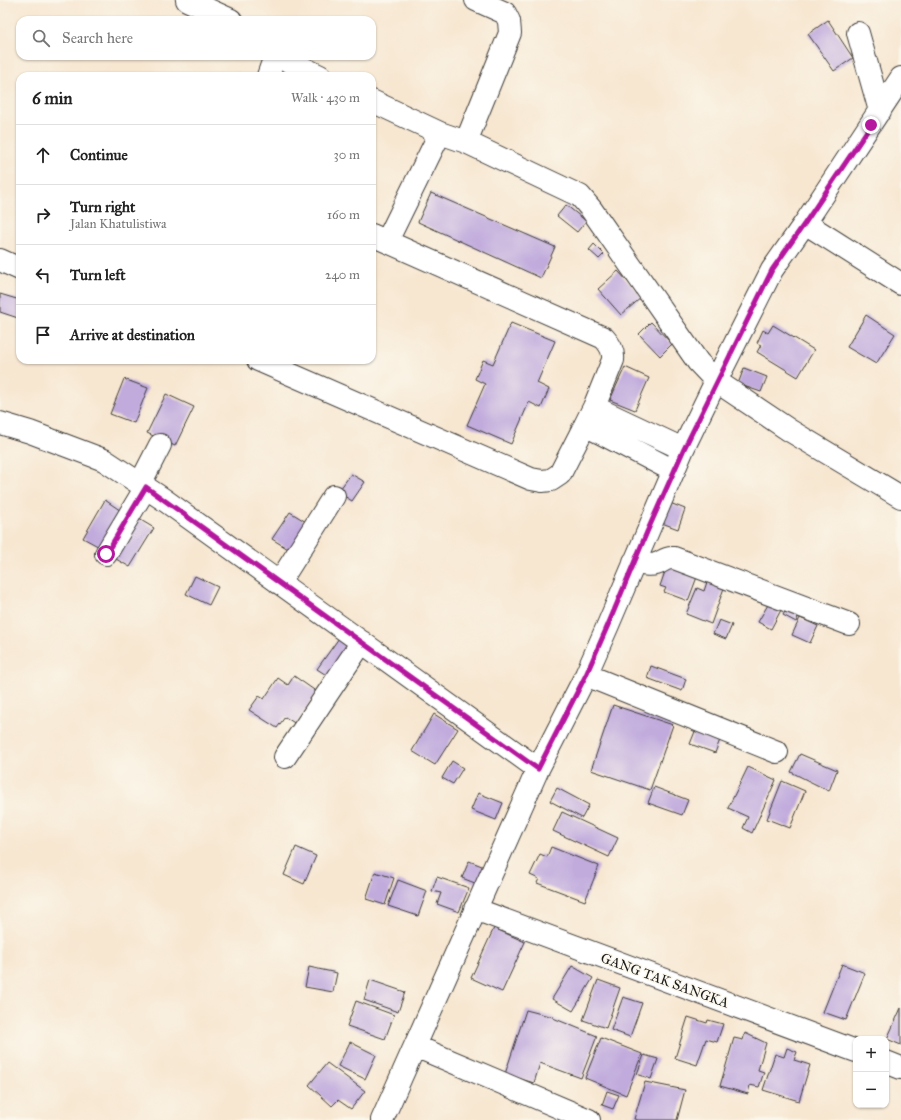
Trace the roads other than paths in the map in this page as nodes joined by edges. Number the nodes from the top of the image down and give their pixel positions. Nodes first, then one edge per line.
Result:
1 (187, 0) edge
2 (476, 0) edge
3 (221, 16) edge
4 (858, 33) dead end
5 (274, 60) edge
6 (286, 60) edge
7 (269, 72) edge
8 (312, 72) edge
9 (901, 78) edge
10 (376, 103) edge
11 (880, 111) junction
12 (440, 133) junction
13 (466, 142) junction
14 (805, 223) junction
15 (380, 238) edge
16 (0, 260) edge
17 (16, 267) edge
18 (901, 284) edge
19 (267, 364) edge
20 (716, 381) junction
21 (590, 416) junction
22 (0, 423) edge
23 (160, 445) dead end
24 (684, 449) junction
25 (674, 471) junction
26 (143, 486) junction
27 (334, 496) dead end
28 (901, 497) edge
29 (106, 554) dead end
30 (634, 562) junction
31 (279, 582) junction
32 (849, 624) dead end
33 (362, 642) junction
34 (586, 675) junction
35 (777, 752) dead end
36 (285, 757) dead end
37 (538, 769) junction
38 (475, 910) junction
39 (416, 1046) junction
40 (853, 1050) edge
41 (889, 1063) edge
42 (901, 1068) edge
43 (382, 1120) edge
44 (589, 1120) edge

1 - 3 street
2 - 13 street
4 - 11 street
5 - 7 street
6 - 8 street
9 - 11 street
10 - 12 street
11 - 14 street
12 - 13 street
12 - 15 street
13 - 20 street
14 - 18 street
14 - 20 street
15 - 21 street
16 - 17 street
19 - 21 street
20 - 24 street
20 - 28 street
21 - 24 street
21 - 25 street
22 - 26 street
23 - 26 street
24 - 25 street
25 - 30 street
26 - 29 street
26 - 31 street
27 - 31 street
30 - 32 street
30 - 34 street
31 - 33 street
33 - 36 street
33 - 37 street
34 - 35 street
34 - 37 street
37 - 38 street
38 - 39 street
38 - 40 street, GANG TAK SANGKA
39 - 43 street
39 - 44 street
41 - 42 street

